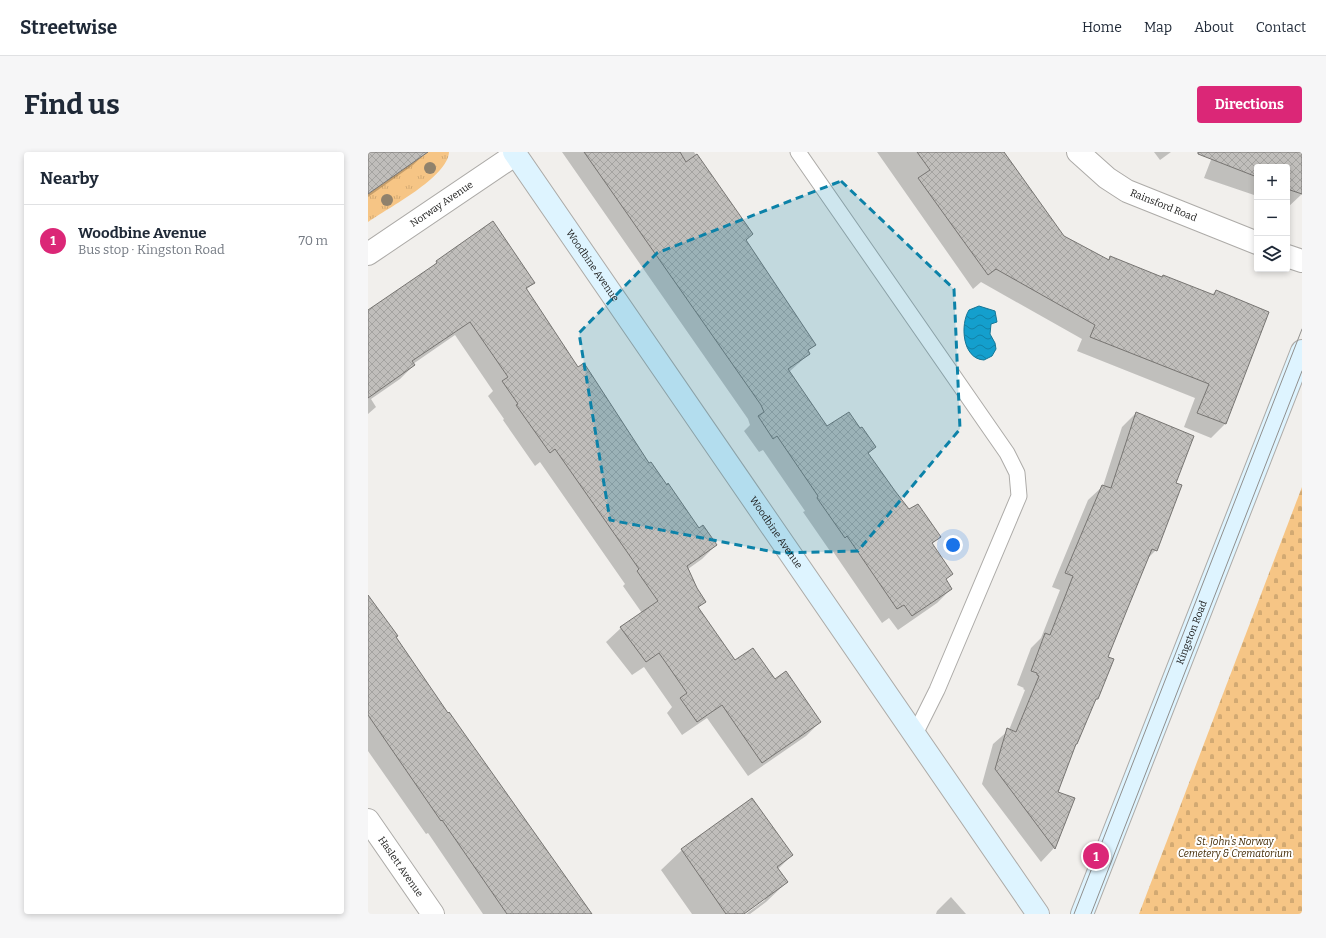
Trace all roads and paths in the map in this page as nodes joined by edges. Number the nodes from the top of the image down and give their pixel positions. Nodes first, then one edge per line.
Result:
1 (798, 152) edge
2 (1078, 152) edge
3 (515, 153) edge
4 (1254, 243) edge
5 (368, 254) edge
6 (1290, 257) edge
7 (1302, 261) edge
8 (1302, 351) edge
9 (1296, 381) edge
10 (915, 734) junction
11 (368, 820) edge
12 (433, 914) edge
13 (1038, 914) edge
14 (1082, 914) edge

1 - 10 lane
2 - 4 street, Rainsford Road
3 - 5 street, Norway Avenue
3 - 10 main road, Woodbine Avenue
6 - 7 street
8 - 9 main road, Kingston Road
9 - 14 main road, Kingston Road
10 - 13 main road, Woodbine Avenue
11 - 12 street, Haslett Avenue

